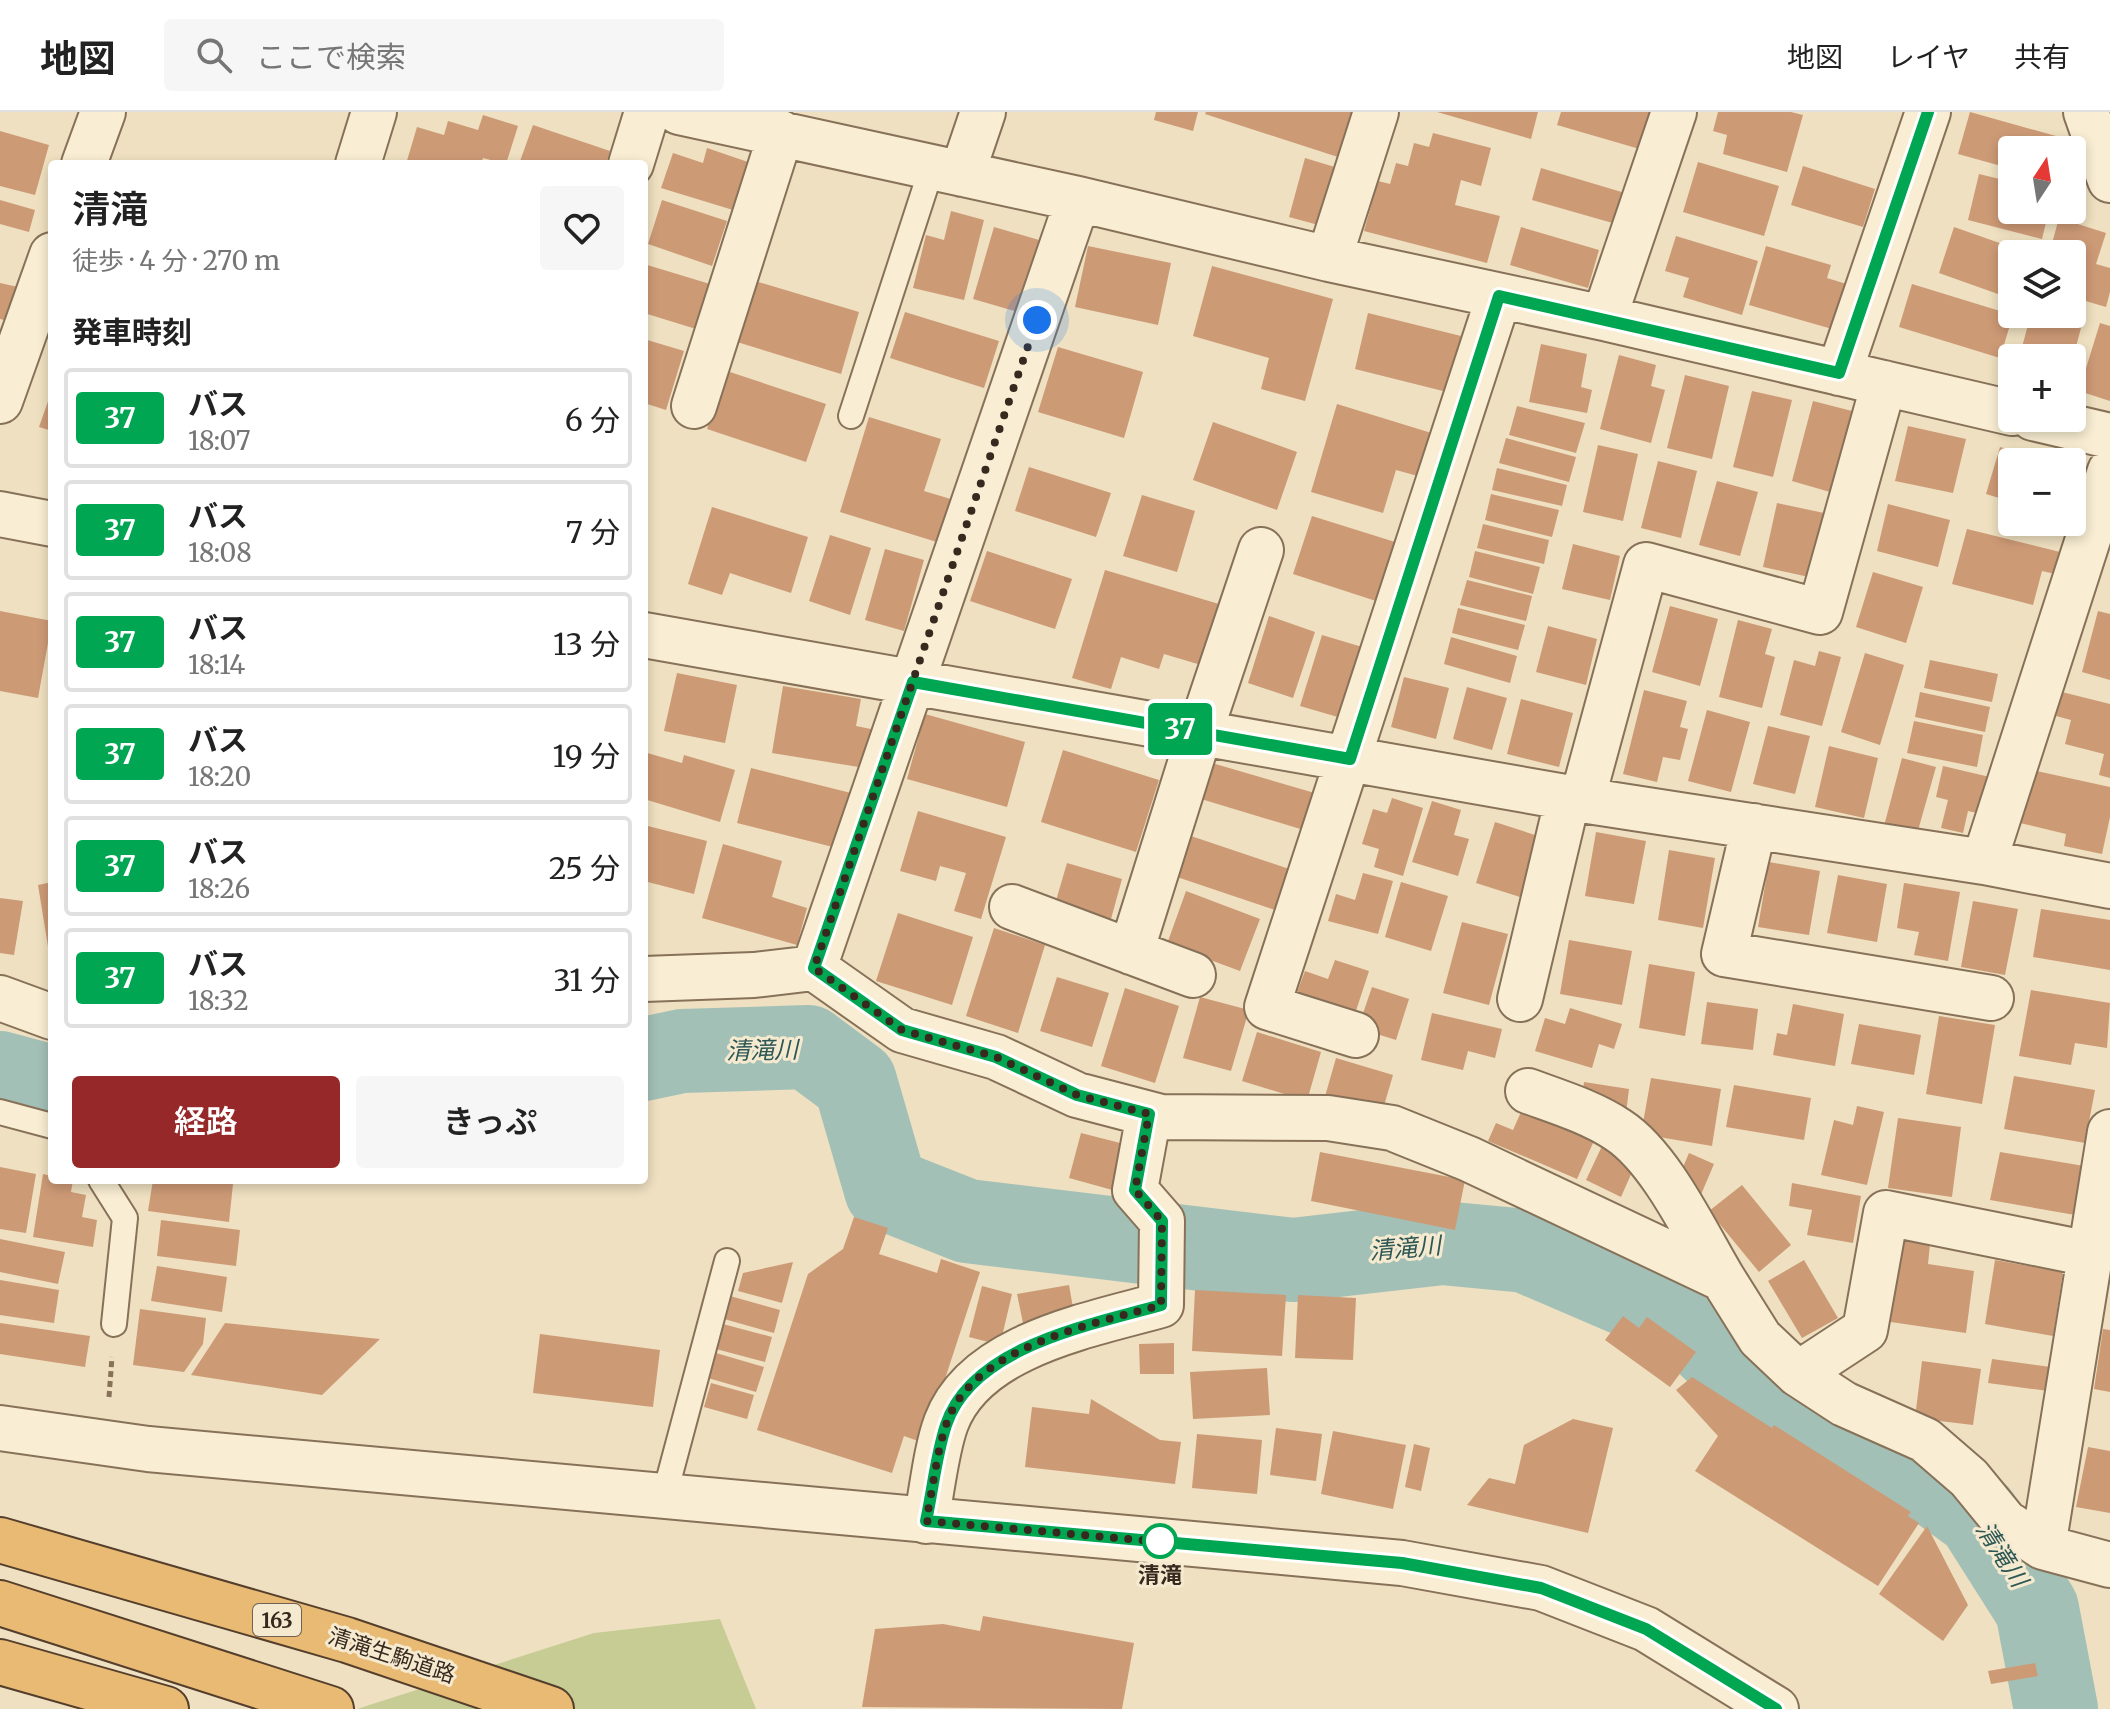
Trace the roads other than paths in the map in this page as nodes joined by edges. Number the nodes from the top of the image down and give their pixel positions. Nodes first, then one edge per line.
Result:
1 (103, 112) edge
2 (374, 112) edge
3 (647, 112) edge
4 (679, 112) edge
5 (983, 112) edge
6 (1376, 112) edge
7 (1674, 112) edge
8 (1928, 112) edge
9 (2086, 112) edge
10 (781, 133) junction
11 (85, 160) edge
12 (359, 160) edge
13 (632, 160) edge
14 (947, 170) junction
15 (2110, 180) edge
16 (1078, 199) junction
17 (1329, 259) junction
18 (48, 266) edge
19 (1499, 296) junction
20 (1604, 318) junction
21 (1839, 373) junction
22 (1884, 383) junction
23 (0, 401) edge
24 (694, 406) dead end
25 (1998, 410) edge
26 (851, 416) dead end
27 (2086, 430) edge
28 (2110, 436) edge
29 (2110, 471) edge
30 (0, 514) edge
31 (48, 523) edge
32 (1261, 550) dead end
33 (648, 641) edge
34 (913, 682) junction
35 (1200, 732) junction
36 (1350, 759) junction
37 (1575, 799) junction
38 (1754, 826) junction
39 (1984, 862) junction
40 (2110, 886) edge
41 (1012, 907) dead end
42 (1131, 952) junction
43 (814, 968) junction
44 (1193, 975) dead end
45 (648, 979) edge
46 (0, 998) edge
47 (1991, 998) dead end
48 (1520, 999) dead end
49 (48, 1016) edge
50 (1356, 1035) dead end
51 (1528, 1091) dead end
52 (0, 1112) edge
53 (1149, 1114) junction
54 (48, 1125) edge
55 (2110, 1132) edge
56 (104, 1184) edge
57 (2090, 1254) junction
58 (727, 1261) dead end
59 (1723, 1279) junction
60 (114, 1324) dead end
61 (1798, 1374) junction
62 (0, 1428) edge
63 (664, 1497) junction
64 (926, 1521) junction
65 (0, 1540) edge
66 (2043, 1547) junction
67 (2110, 1565) edge
68 (0, 1603) edge
69 (0, 1662) edge
70 (156, 1707) edge
71 (331, 1709) edge
72 (551, 1709) edge
73 (1776, 1709) edge

1 - 11 street
2 - 12 street
3 - 13 street
4 - 10 street
5 - 14 street
6 - 17 street
7 - 20 street
8 - 21 street
9 - 15 street
10 - 14 street
10 - 24 street
14 - 16 street
14 - 26 lane
16 - 17 street
16 - 34 street
17 - 19 street
18 - 23 street
19 - 20 street
19 - 36 street
20 - 21 street
21 - 22 street
22 - 25 street
22 - 37 street
27 - 28 street
29 - 39 street
30 - 31 street
32 - 35 street
33 - 34 street
34 - 35 street
34 - 43 street
35 - 36 street
35 - 42 street
36 - 37 street
36 - 50 street
37 - 38 street
37 - 48 street
38 - 39 street
38 - 47 street
39 - 40 street
41 - 42 street
42 - 44 street
43 - 45 street
43 - 53 street
46 - 49 street
51 - 59 street
52 - 54 lane
53 - 59 street
53 - 64 street
55 - 57 street
56 - 60 lane
57 - 61 street
57 - 66 street
58 - 63 lane
59 - 61 street
61 - 66 street
62 - 63 street
63 - 64 street
64 - 73 street
65 - 72 highway, 清滝生駒道路 / 163
66 - 67 street
68 - 71 highway
69 - 70 highway

